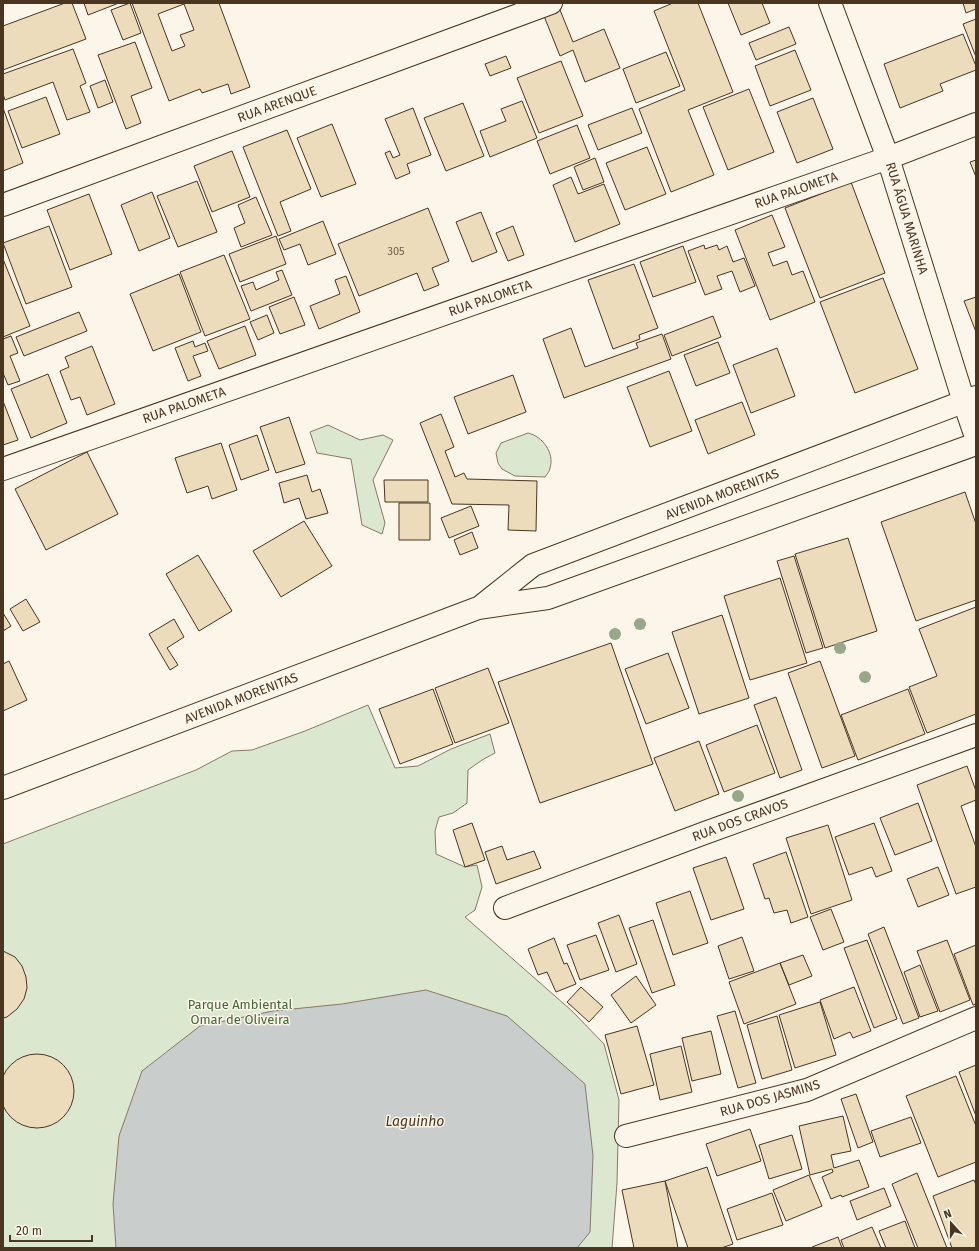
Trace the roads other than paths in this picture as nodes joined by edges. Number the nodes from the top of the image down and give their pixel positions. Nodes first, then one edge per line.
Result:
1 (551, 3) edge
2 (830, 3) edge
3 (976, 124) edge
4 (888, 158) junction
5 (3, 205) edge
6 (970, 400) edge
7 (976, 437) edge
8 (976, 444) edge
9 (3, 469) edge
10 (478, 608) junction
11 (976, 735) edge
12 (3, 788) edge
13 (505, 908) dead end
14 (976, 1018) edge
15 (626, 1136) dead end

1 - 5 street, RUA ARENQUE
2 - 4 street, RUA ÁGUA MARINHA
3 - 4 street, RUA PALOMETA
4 - 6 street, RUA ÁGUA MARINHA
4 - 9 street, RUA PALOMETA
6 - 7 street, RUA ÁGUA MARINHA
6 - 10 street, AVENIDA MORENITAS
8 - 10 street, AVENIDA MORENITAS
10 - 12 street, AVENIDA MORENITAS
11 - 13 street, RUA DOS CRAVOS
14 - 15 street, RUA DOS JASMINS

